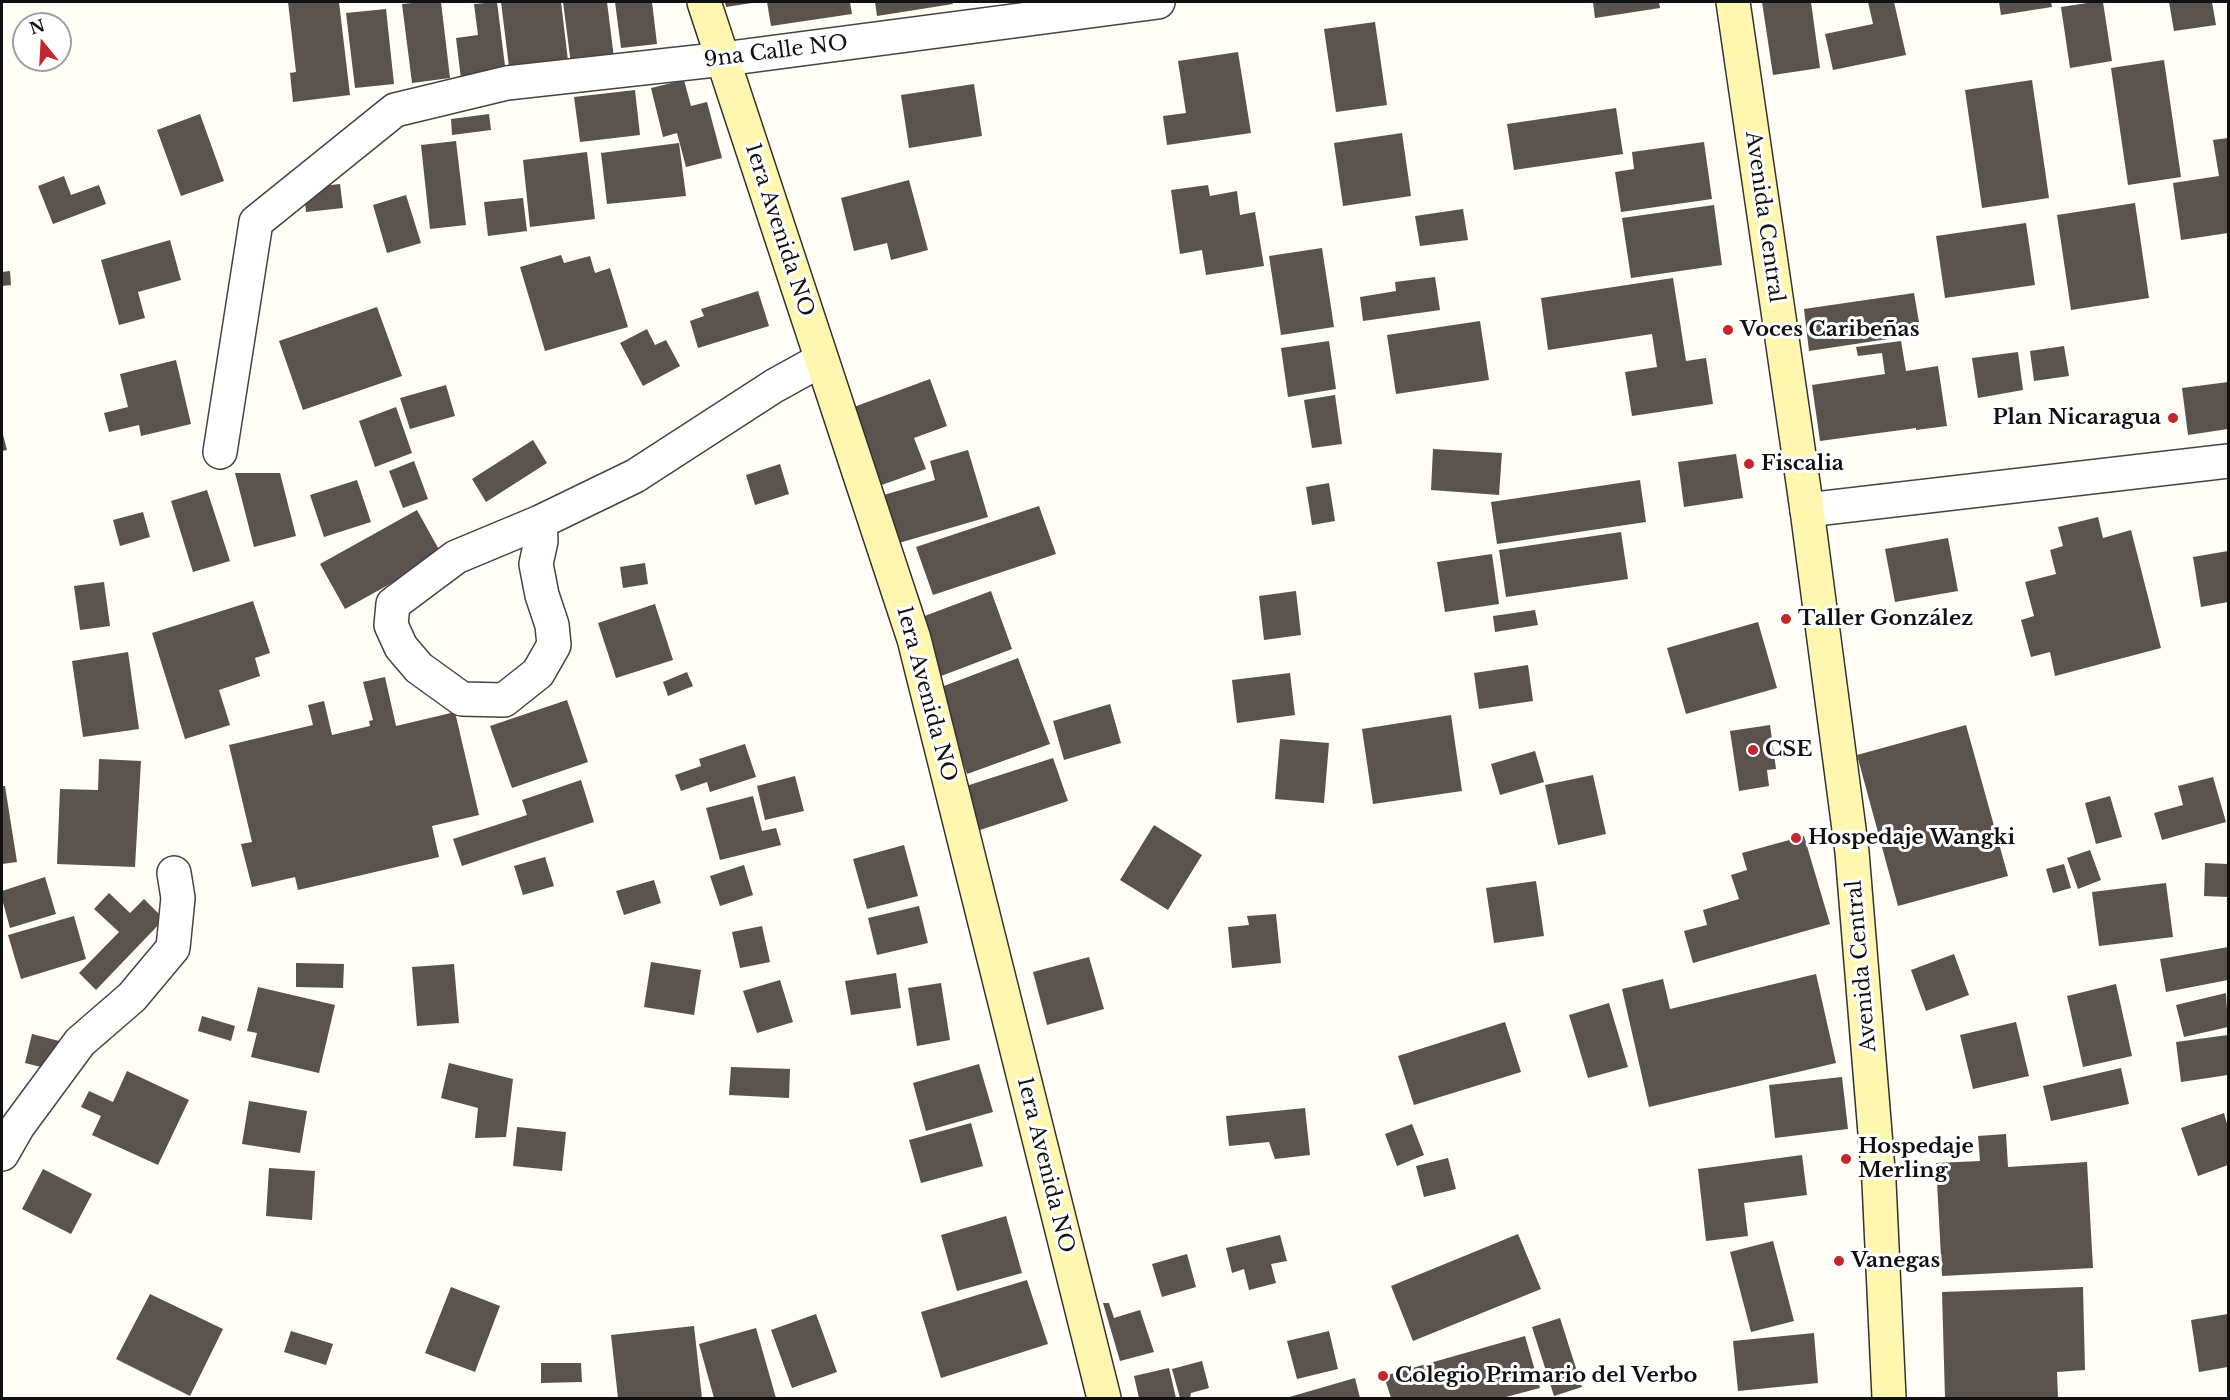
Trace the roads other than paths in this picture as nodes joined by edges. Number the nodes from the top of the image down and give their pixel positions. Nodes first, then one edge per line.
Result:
1 (704, 2) edge
2 (1158, 2) edge
3 (1733, 2) edge
4 (724, 59) junction
5 (821, 360) junction
6 (220, 452) dead end
7 (2229, 461) edge
8 (1807, 510) junction
9 (540, 522) junction
10 (174, 873) dead end
11 (2, 1154) edge
12 (1104, 1398) edge
13 (1889, 1398) edge

1 - 4 street, 1era Avenida NO
2 - 4 street, 9na Calle NO
3 - 8 street, Avenida Central
4 - 5 street, 1era Avenida NO
4 - 6 street, 9na Calle NO
5 - 9 street
5 - 12 street, 1era Avenida NO
7 - 8 street
8 - 13 street, Avenida Central
9 - 9 street
10 - 11 street

